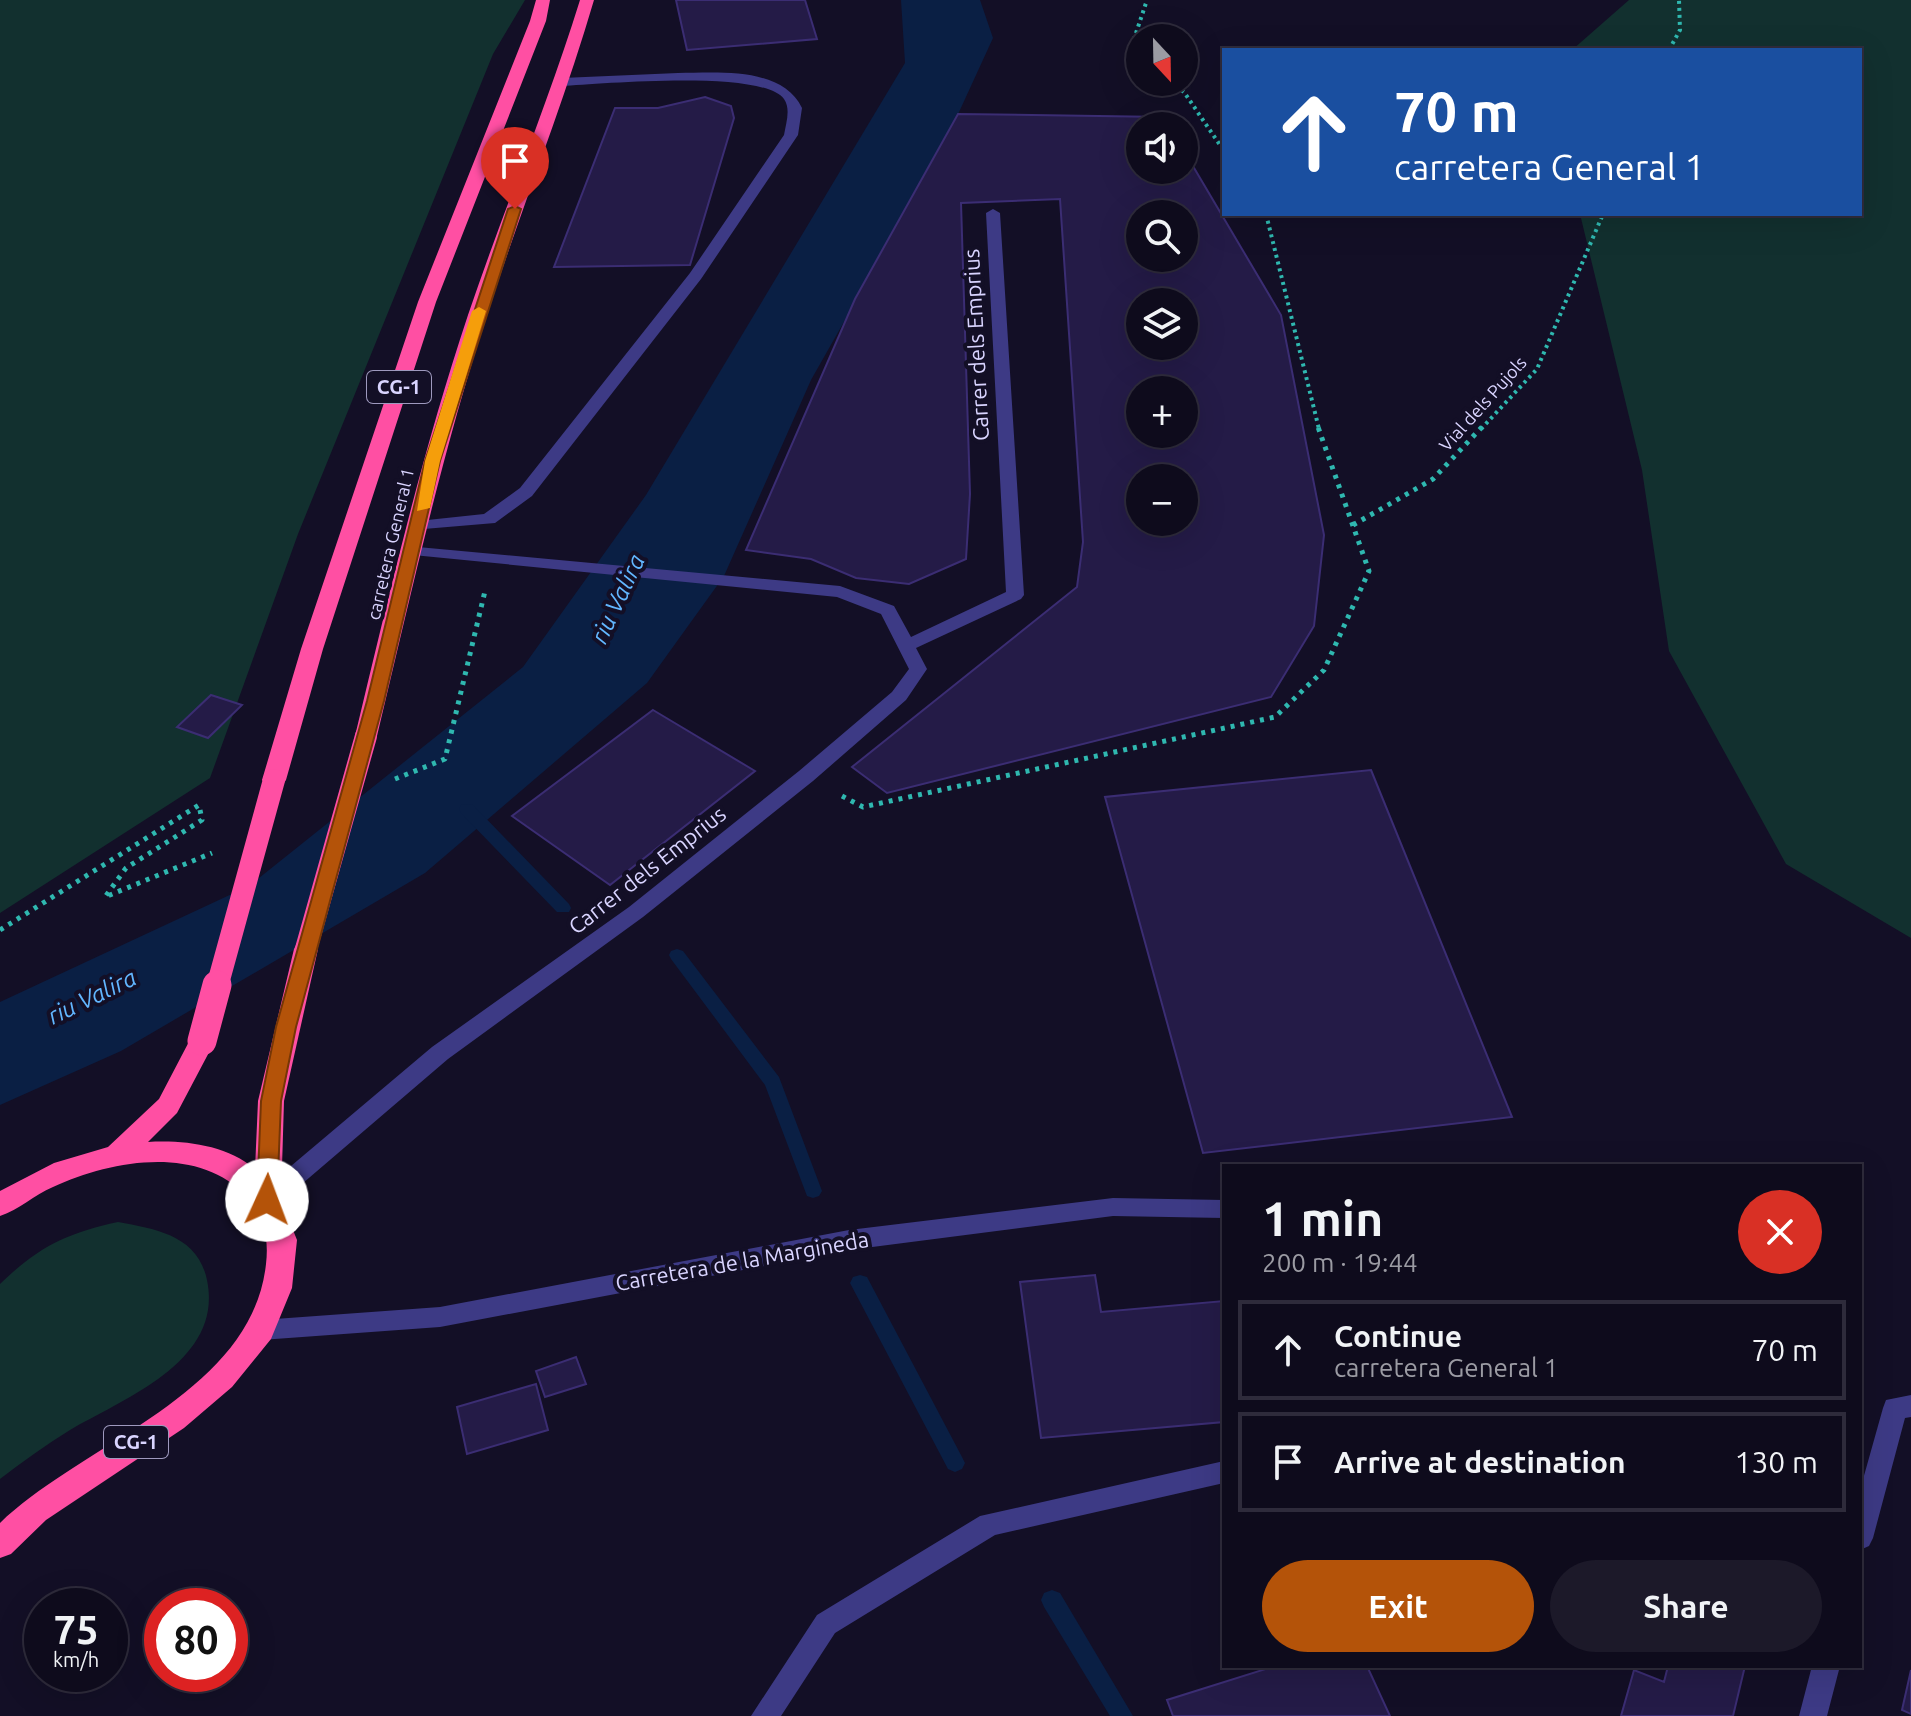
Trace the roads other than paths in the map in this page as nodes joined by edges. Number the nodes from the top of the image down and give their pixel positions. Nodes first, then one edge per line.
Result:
1 (543, 0) edge
2 (587, 0) edge
3 (562, 82) junction
4 (993, 213) dead end
5 (418, 526) junction
6 (413, 550) junction
7 (908, 645) junction
8 (115, 1157) junction
9 (267, 1200) junction
10 (0, 1205) edge
11 (1222, 1209) edge
12 (261, 1330) junction
13 (1911, 1406) edge
14 (1222, 1472) edge
15 (1862, 1531) edge
16 (0, 1544) edge
17 (1825, 1668) edge
18 (765, 1716) edge
19 (1813, 1716) edge

1 - 8 highway, CG-1, bridge
2 - 3 highway, carretera General 1 / CG-1
3 - 5 highway, carretera General 1 / CG-1
3 - 5 street
4 - 7 street, Carrer dels Emprius
5 - 6 highway, carretera General 1 / CG-1
6 - 7 street, Carrer dels Emprius
6 - 9 highway, carretera General 1 / CG-1, bridge
7 - 9 street, Carrer dels Emprius
8 - 9 highway, CG-1
8 - 10 highway, CG-1
9 - 12 highway, CG-1
11 - 12 street, Carretera de la Margineda
12 - 16 highway, CG-1
13 - 15 street
14 - 18 street
17 - 19 street

